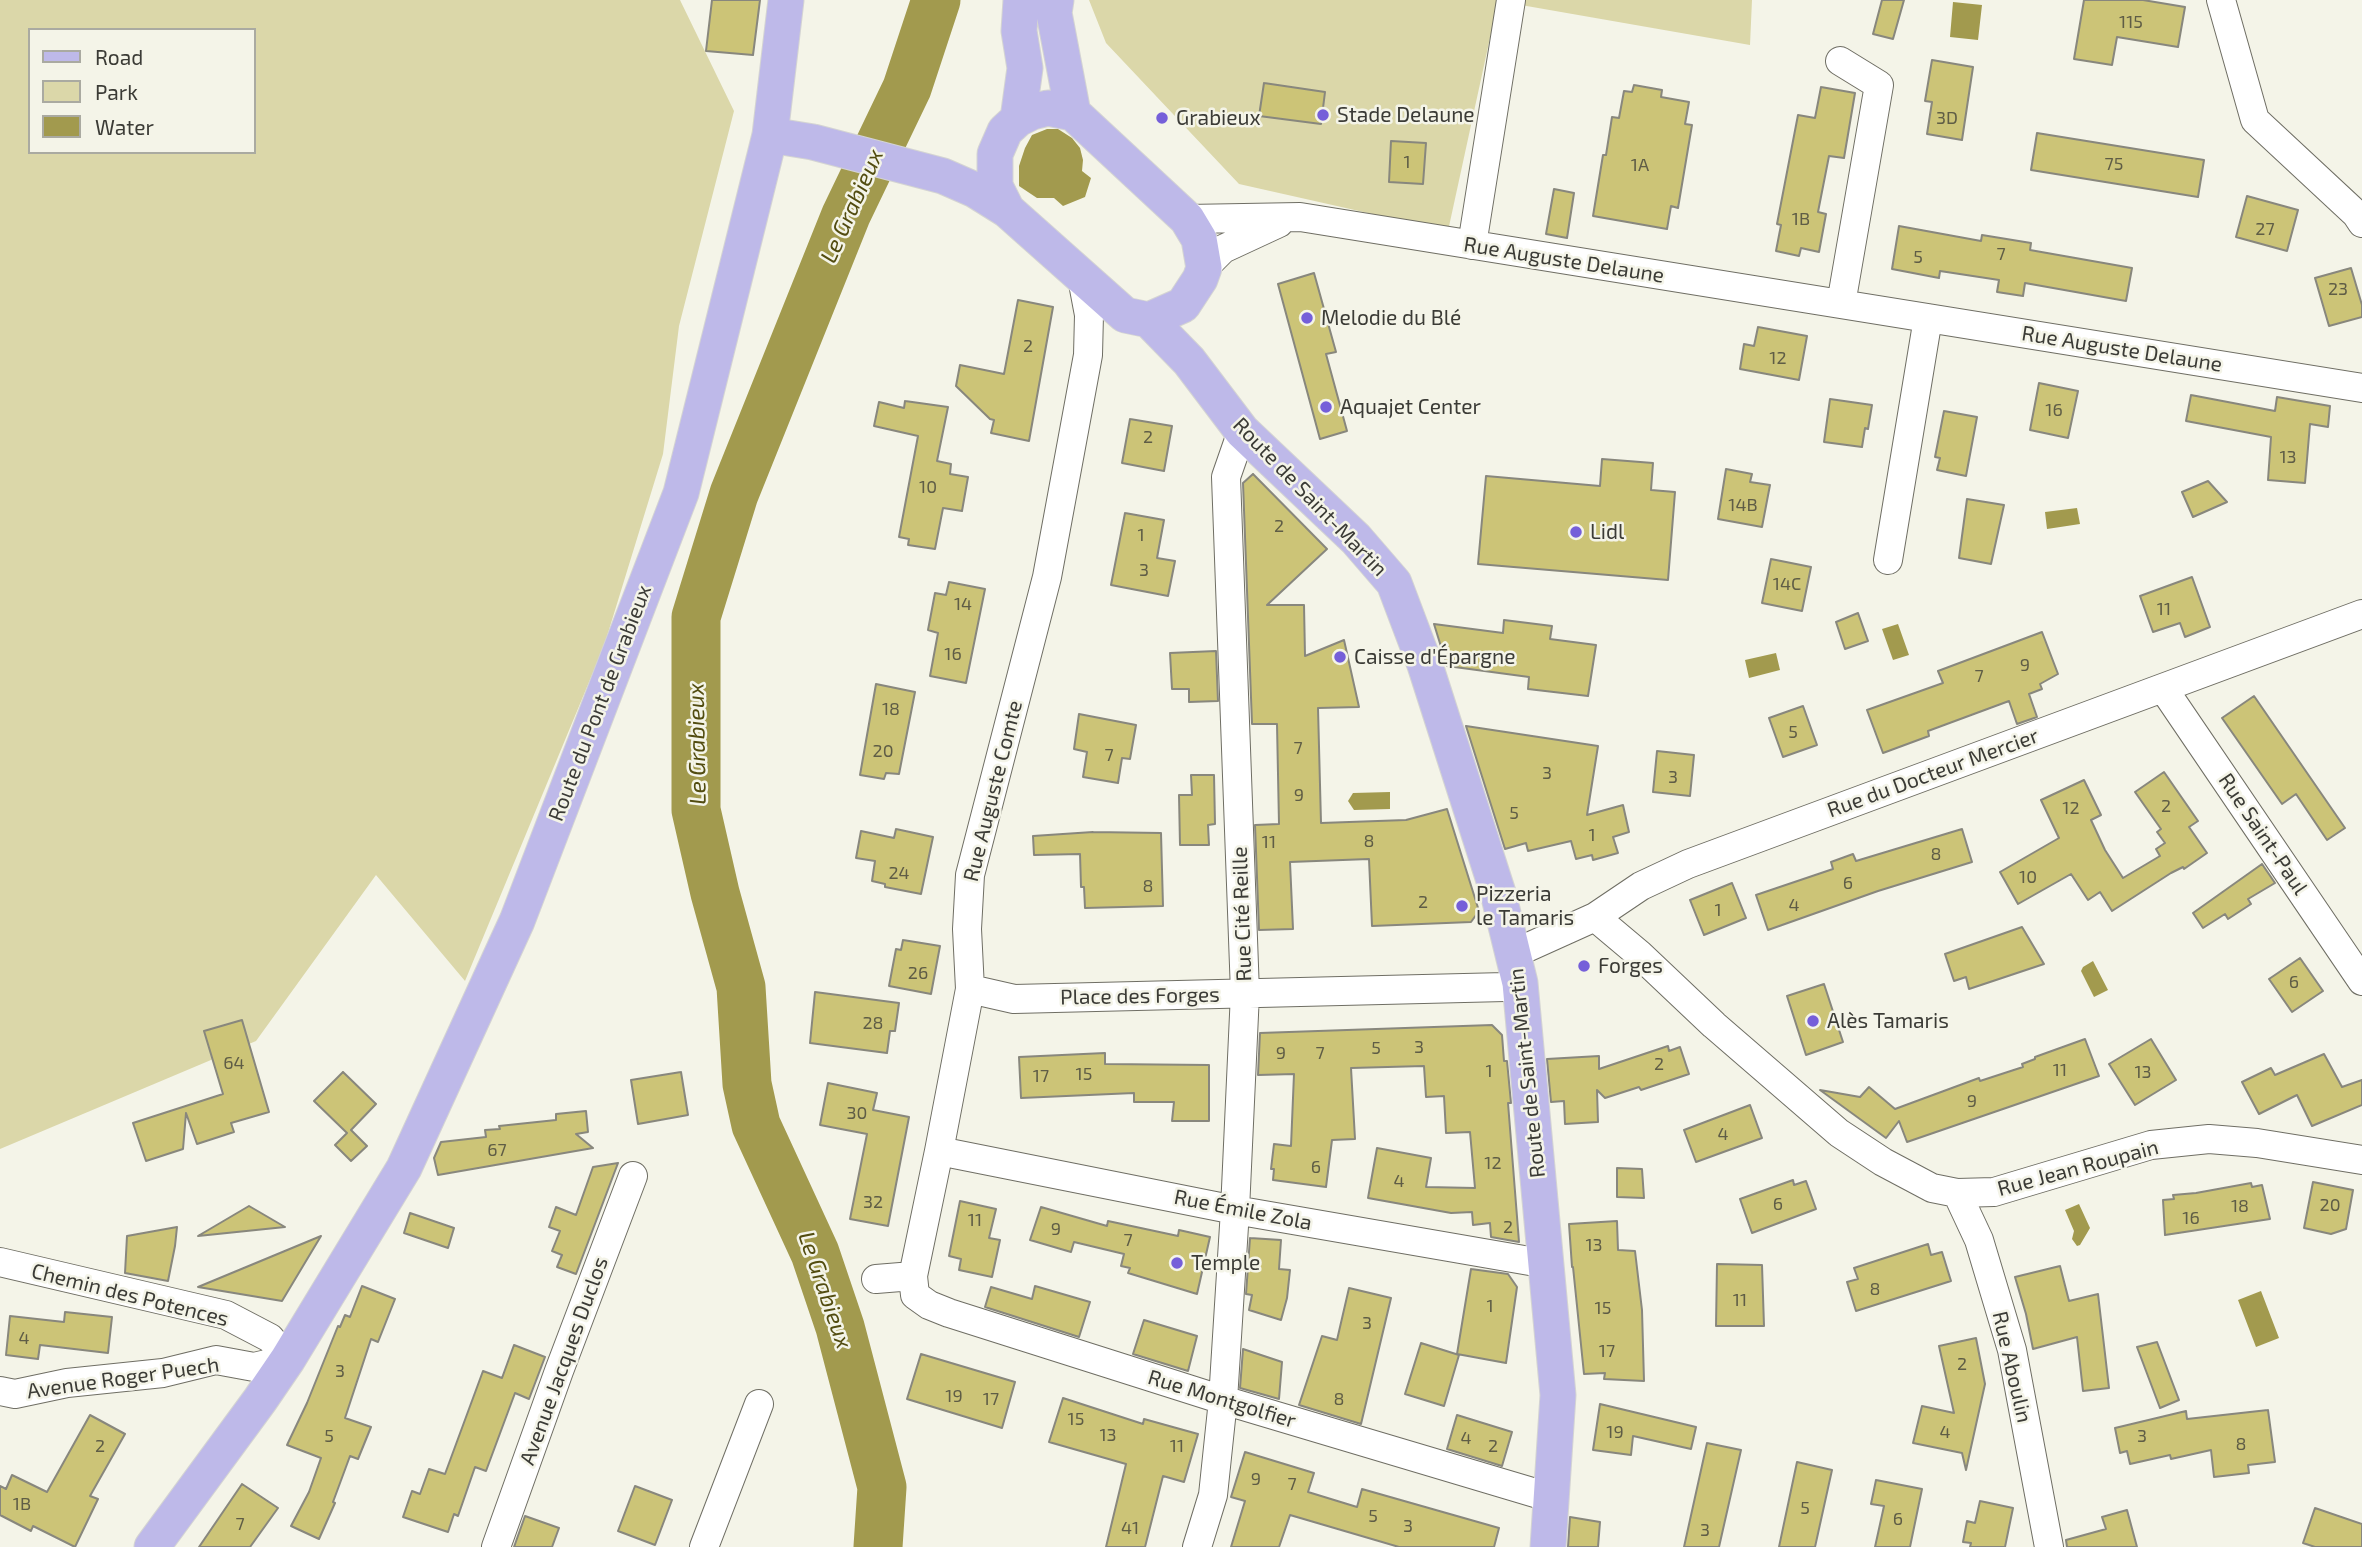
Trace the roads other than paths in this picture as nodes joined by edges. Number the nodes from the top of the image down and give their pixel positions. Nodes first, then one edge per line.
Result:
1 (786, 0) edge
2 (1021, 0) edge
3 (1056, 0) edge
4 (1511, 0) edge
5 (2221, 0) edge
6 (1840, 61) dead end
7 (1073, 113) junction
8 (1018, 119) junction
9 (770, 135) junction
10 (995, 154) junction
11 (943, 176) junction
12 (1007, 210) junction
13 (1287, 218) junction
14 (1187, 219) junction
15 (2362, 223) edge
16 (1472, 245) junction
17 (1204, 268) junction
18 (1082, 278) junction
19 (1841, 304) junction
20 (1182, 305) junction
21 (1137, 318) junction
22 (1928, 318) junction
23 (1088, 355) junction
24 (1189, 361) junction
25 (2362, 388) edge
26 (1242, 431) junction
27 (1888, 560) dead end
28 (2362, 614) edge
29 (2163, 688) junction
30 (1595, 917) junction
31 (1517, 969) junction
32 (2362, 981) edge
33 (970, 989) junction
34 (1245, 993) junction
35 (939, 1151) junction
36 (2362, 1160) edge
37 (633, 1176) dead end
38 (1957, 1193) junction
39 (1236, 1210) junction
40 (0, 1262) edge
41 (1547, 1264) junction
42 (912, 1276) junction
43 (876, 1279) dead end
44 (288, 1359) junction
45 (5, 1399) edge
46 (1223, 1399) junction
47 (759, 1404) dead end
48 (1552, 1498) junction
49 (152, 1547) edge
50 (496, 1547) edge
51 (704, 1547) edge
52 (1197, 1547) edge
53 (1548, 1547) edge
54 (2049, 1547) edge

1 - 9 main road, Route du Pont de Grabieux
2 - 8 main road
3 - 7 main road
4 - 16 street
5 - 15 street
6 - 19 street
7 - 8 main road
7 - 14 main road
8 - 10 main road
9 - 11 main road
9 - 44 main road, Route du Pont de Grabieux
10 - 11 main road
10 - 12 main road, Route de Saint-Martin
11 - 12 main road
12 - 18 main road, Route de Saint-Martin
13 - 14 street, Rue Auguste Delaune
13 - 16 street, Rue Auguste Delaune
13 - 17 street
14 - 17 main road
16 - 19 street, Rue Auguste Delaune
17 - 20 main road
18 - 21 main road, Route de Saint-Martin
18 - 23 street, Rue Auguste Comte
19 - 22 street, Rue Auguste Delaune
20 - 21 main road
20 - 24 main road
21 - 23 street, Rue Auguste Comte
21 - 24 main road, Route de Saint-Martin
22 - 25 street, Rue Auguste Delaune
22 - 27 street
23 - 33 street, Rue Auguste Comte
24 - 26 main road, Route de Saint-Martin
26 - 31 main road, Route de Saint-Martin
26 - 34 street, Rue Cité Reille
28 - 29 street, Rue du Docteur Mercier
29 - 30 street, Rue du Docteur Mercier
29 - 32 street, Rue Saint-Paul
30 - 31 street, Rue du Docteur Mercier
30 - 38 street, Rue Jean Roupain
31 - 34 street, Place des Forges
31 - 41 main road, Route de Saint-Martin
33 - 34 street, Place des Forges
33 - 35 street, Rue Auguste Comte
34 - 39 street, Rue Cité Reille
35 - 39 street, Rue Émile Zola
35 - 42 street, Rue Auguste Comte
36 - 38 street, Rue Jean Roupain
37 - 50 street, Avenue Jacques Duclos
38 - 54 street, Rue Aboulin
39 - 41 street, Rue Émile Zola
39 - 46 street, Rue Cité Reille
40 - 44 street, Chemin des Potences
41 - 48 main road, Route de Saint-Martin
42 - 43 street
42 - 46 street, Rue Montgolfier
44 - 45 street, Avenue Roger Puech
44 - 49 main road, Route du Pont de Grabieux
46 - 48 street, Rue Montgolfier
46 - 52 street, Rue Cité Reille
47 - 51 street
48 - 53 main road, Route de Saint-Martin

